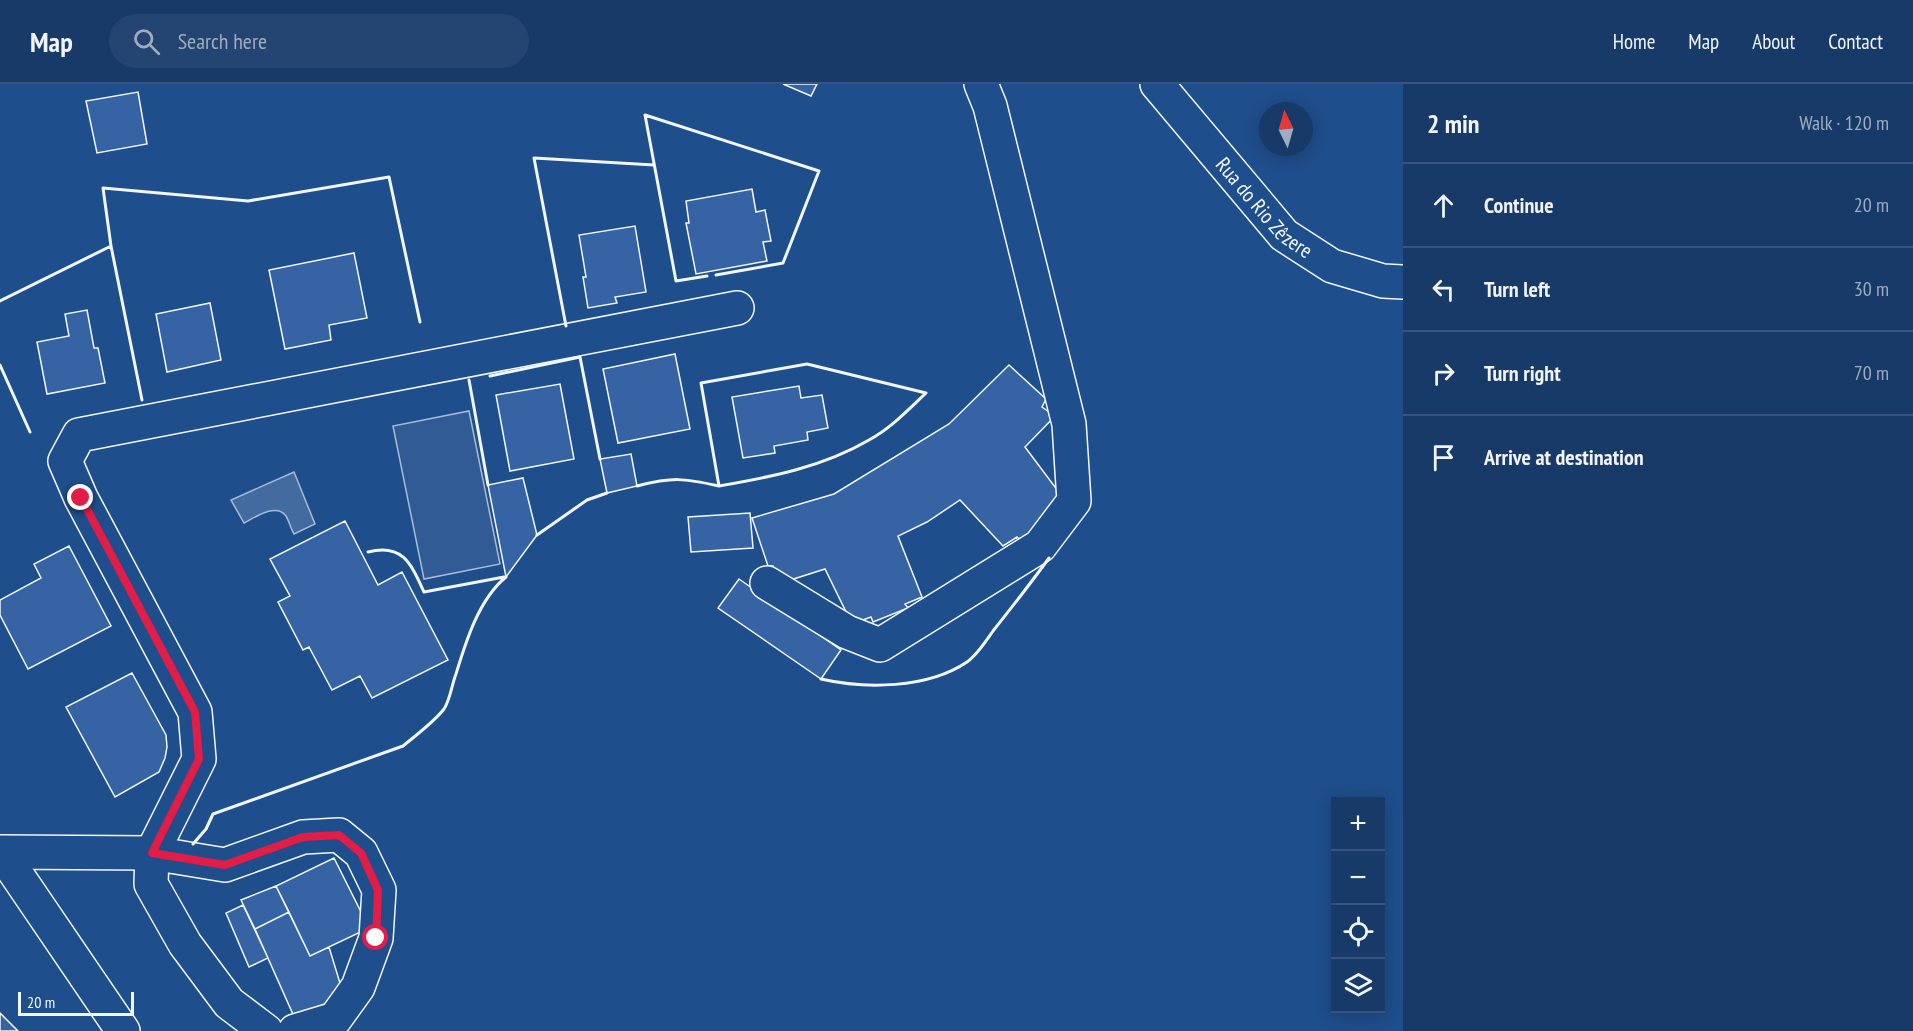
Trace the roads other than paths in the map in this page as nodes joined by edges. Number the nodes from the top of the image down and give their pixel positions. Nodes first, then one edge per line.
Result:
1 (981, 84) edge
2 (1157, 84) edge
3 (1403, 282) edge
4 (737, 308) dead end
5 (767, 583) dead end
6 (1, 852) edge
7 (152, 853) junction
8 (123, 1031) edge
9 (266, 1031) edge
10 (295, 1031) edge

1 - 5 street
2 - 3 street, Rua do Rio Zêzere
4 - 7 street
6 - 7 street
6 - 8 street
7 - 9 street
7 - 10 street

